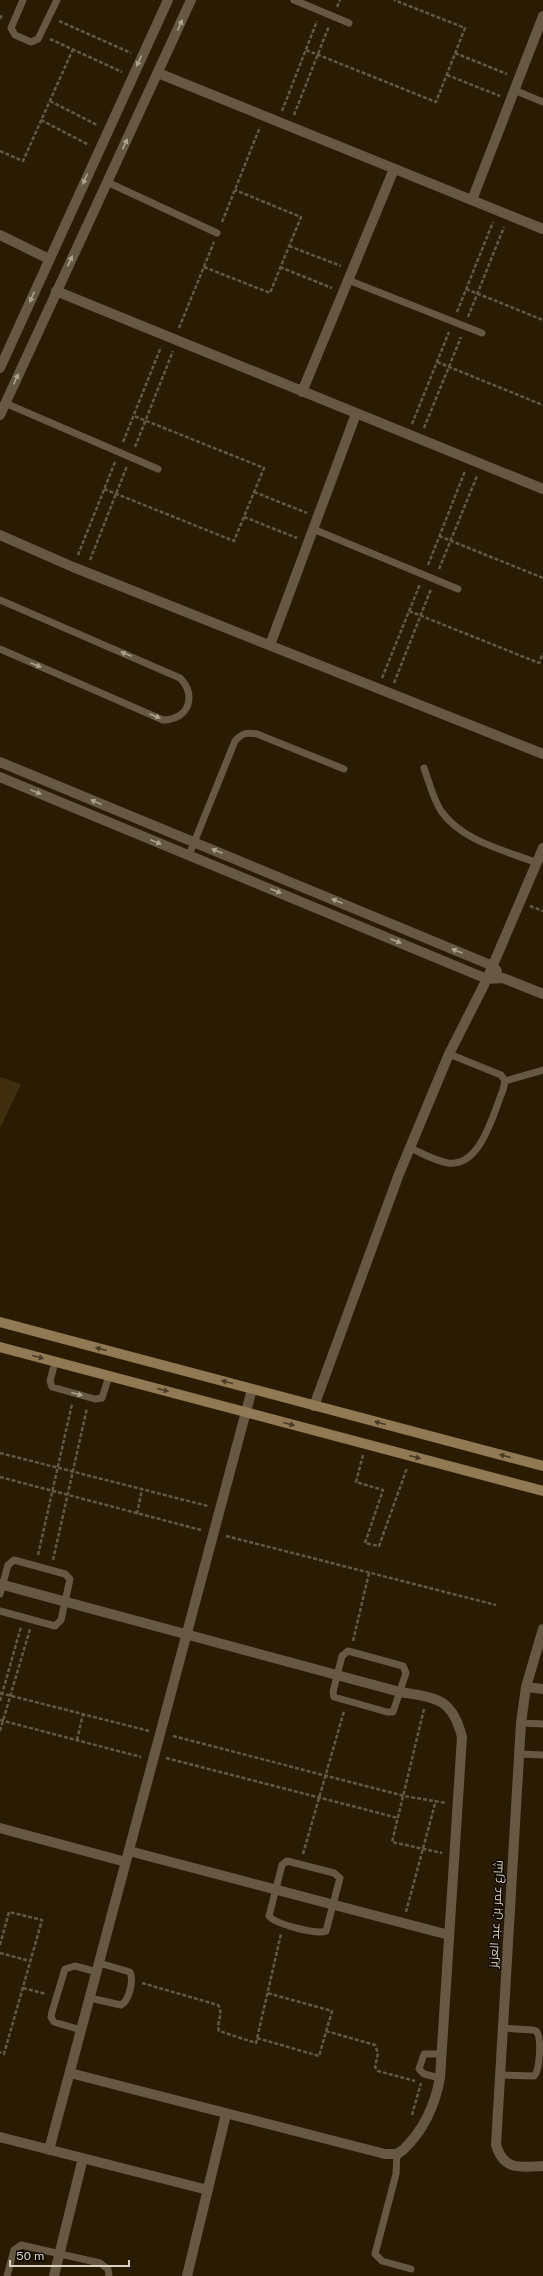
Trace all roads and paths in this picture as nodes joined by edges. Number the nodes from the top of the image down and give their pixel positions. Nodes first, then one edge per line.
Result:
1 (23, 0) edge
2 (57, 0) edge
3 (168, 0) edge
4 (191, 0) edge
5 (294, 0) edge
6 (340, 0) edge
7 (394, 0) edge
8 (321, 12) junction
9 (2, 15) dead end
10 (49, 16) junction
11 (333, 16) junction
12 (543, 16) edge
13 (0, 19) edge
14 (348, 23) dead end
15 (41, 35) junction
16 (73, 49) junction
17 (306, 50) junction
18 (455, 53) junction
19 (318, 54) junction
20 (140, 58) junction
21 (158, 73) junction
22 (447, 75) junction
23 (132, 77) junction
24 (519, 79) junction
25 (514, 90) junction
26 (510, 100) junction
27 (50, 101) junction
28 (543, 102) edge
29 (41, 120) junction
30 (277, 122) junction
31 (289, 127) junction
32 (107, 130) junction
33 (98, 150) junction
34 (0, 151) edge
35 (394, 169) junction
36 (107, 182) junction
37 (234, 190) dead end
38 (472, 200) junction
39 (543, 229) edge
40 (217, 233) dead end
41 (0, 235) edge
42 (289, 246) junction
43 (49, 259) junction
44 (204, 267) dead end
45 (280, 267) junction
46 (350, 275) junction
47 (466, 289) dead end
48 (56, 291) junction
49 (343, 292) junction
50 (543, 320) edge
51 (482, 333) dead end
52 (437, 362) dead end
53 (0, 368) edge
54 (302, 392) junction
55 (5, 403) junction
56 (543, 405) edge
57 (356, 414) junction
58 (0, 415) edge
59 (134, 416) dead end
60 (158, 469) dead end
61 (104, 489) dead end
62 (543, 489) edge
63 (254, 492) junction
64 (244, 517) junction
65 (318, 517) junction
66 (313, 529) junction
67 (0, 535) edge
68 (439, 536) dead end
69 (308, 542) junction
70 (543, 578) edge
71 (458, 590) dead end
72 (0, 600) edge
73 (409, 611) dead end
74 (270, 645) junction
75 (0, 649) edge
76 (543, 653) edge
77 (543, 754) edge
78 (0, 762) edge
79 (424, 768) dead end
80 (344, 769) dead end
81 (0, 777) edge
82 (194, 842) junction
83 (543, 848) edge
84 (189, 855) junction
85 (537, 863) junction
86 (493, 966) junction
87 (503, 978) junction
88 (487, 979) junction
89 (543, 994) edge
90 (449, 1054) junction
91 (543, 1070) edge
92 (504, 1081) junction
93 (410, 1148) junction
94 (0, 1322) edge
95 (0, 1347) edge
96 (55, 1362) junction
97 (110, 1376) junction
98 (252, 1389) junction
99 (74, 1393) junction
100 (90, 1398) junction
101 (314, 1406) junction
102 (246, 1412) junction
103 (366, 1444) junction
104 (0, 1453) edge
105 (411, 1456) junction
106 (543, 1466) edge
107 (58, 1467) junction
108 (73, 1471) junction
109 (0, 1478) edge
110 (142, 1489) junction
111 (543, 1491) edge
112 (52, 1492) junction
113 (67, 1496) junction
114 (220, 1509) junction
115 (137, 1514) junction
116 (214, 1533) junction
117 (35, 1566) junction
118 (50, 1570) junction
119 (369, 1572) junction
120 (1, 1587) edge
121 (66, 1602) junction
122 (496, 1605) dead end
123 (0, 1611) edge
124 (24, 1619) junction
125 (32, 1621) junction
126 (543, 1629) edge
127 (187, 1634) junction
128 (350, 1651) junction
129 (337, 1675) junction
130 (526, 1687) junction
131 (543, 1689) edge
132 (400, 1692) junction
133 (1, 1693) edge
134 (10, 1695) junction
135 (426, 1696) junction
136 (0, 1701) edge
137 (347, 1701) junction
138 (83, 1714) junction
139 (2, 1720) edge
140 (521, 1723) junction
141 (543, 1724) edge
142 (0, 1731) edge
143 (160, 1733) junction
144 (77, 1740) junction
145 (519, 1754) junction
146 (543, 1755) edge
147 (154, 1757) junction
148 (326, 1775) junction
149 (404, 1796) junction
150 (319, 1797) junction
151 (436, 1800) junction
152 (458, 1806) junction
153 (398, 1818) junction
154 (0, 1828) edge
155 (422, 1850) junction
156 (129, 1851) junction
157 (454, 1855) junction
158 (126, 1862) junction
159 (300, 1864) junction
160 (275, 1890) junction
161 (334, 1906) junction
162 (284, 1924) junction
163 (403, 1924) junction
164 (449, 1936) junction
165 (0, 1945) edge
166 (0, 1953) edge
167 (30, 1961) junction
168 (98, 1968) junction
169 (132, 1980) junction
170 (23, 1988) junction
171 (267, 1993) junction
172 (56, 1997) junction
173 (90, 1998) junction
174 (502, 2028) junction
175 (81, 2030) junction
176 (326, 2031) junction
177 (257, 2038) junction
178 (0, 2052) edge
179 (442, 2054) junction
180 (70, 2073) junction
181 (424, 2074) junction
182 (500, 2075) junction
183 (440, 2078) junction
184 (421, 2083) junction
185 (226, 2114) junction
186 (412, 2118) dead end
187 (0, 2137) edge
188 (50, 2150) junction
189 (396, 2154) junction
190 (83, 2158) junction
191 (543, 2166) edge
192 (208, 2190) junction
193 (60, 2253) junction
194 (411, 2269) dead end
195 (7, 2276) edge
196 (54, 2276) edge
197 (109, 2276) edge
198 (187, 2276) edge

1 - 15 lane
2 - 10 lane
3 - 20 street
21 -> 4 street
5 - 8 lane
6 - 11 path
7 - 18 path
8 - 11 lane
8 - 17 path
9 - 13 path
10 - 15 lane
10 - 20 path
11 - 14 lane
11 - 19 path
12 - 24 street
15 - 16 path
16 - 23 path
16 - 27 path
17 - 19 path
17 - 30 path
18 - 22 path
18 - 24 path
19 - 22 path
19 - 31 path
20 -> 23 street
21 - 30 street
36 -> 21 street
22 - 26 path
23 - 32 street
24 - 25 street
25 - 26 street
25 - 28 lane
26 - 38 street
27 - 29 path
27 - 32 path
29 - 33 path
29 - 34 path
30 - 31 street
31 - 35 street
32 - 33 street
33 -> 43 street
35 - 38 street
35 - 46 street
36 - 40 lane
48 -> 36 street
37 - 42 path
38 - 39 street
41 - 43 street
42 - 45 path
42 - 46 path
43 -> 53 street
44 - 45 path
45 - 49 path
46 - 49 street
46 - 51 lane
47 - 50 path
48 - 54 street
55 -> 48 street
49 - 54 street
52 - 56 path
54 - 57 street
55 - 58 street
55 - 60 lane
57 - 62 street
57 - 65 street
59 - 63 path
61 - 64 path
63 - 64 path
63 - 65 path
64 - 69 path
65 - 66 street
66 - 69 street
66 - 71 lane
67 - 74 street
68 - 70 path
69 - 74 street
75 -> 72 lane
73 - 76 path
74 - 77 street
82 -> 78 street
79 - 85 lane
80 - 82 lane
81 -> 84 street
82 - 84 lane
86 -> 82 street
83 - 85 street
84 -> 88 street
85 - 86 street
86 - 87 street
86 - 88 street
87 - 88 street
87 - 89 street
88 - 90 street
90 - 92 lane
90 - 93 street
91 - 92 lane
92 - 93 lane
93 - 101 street
98 -> 94 street
95 -> 96 street
96 - 97 street
96 - 99 lane
97 - 100 lane
97 -> 102 street
98 - 101 street
98 - 102 street
99 -> 100 lane
99 - 107 path
100 - 108 path
106 -> 101 street
102 -> 103 street
102 - 114 street
103 - 105 street
103 - 105 path
104 - 107 path
105 -> 111 street
107 - 108 path
107 - 112 path
108 - 110 path
108 - 113 path
109 - 112 path
110 - 114 path
110 - 115 path
112 - 113 path
112 - 117 path
113 - 115 path
113 - 118 path
114 - 116 street
115 - 116 path
116 - 119 path
116 - 127 street
117 - 118 lane
117 - 120 lane
118 - 121 lane
119 - 122 path
119 - 128 path
120 - 121 street
121 - 125 lane
121 - 127 street
123 - 124 lane
124 - 125 lane
124 - 133 path
125 - 134 path
126 - 130 street, شارع عمر بن عبد العزيز
127 - 129 street
127 - 143 street
128 - 129 lane
128 - 132 lane
129 - 132 street
129 - 137 lane
130 - 131 street
130 - 140 street, شارع عمر بن عبد العزيز
132 - 135 street
132 - 137 lane
133 - 134 path
133 - 136 path
134 - 138 path
134 - 139 path
135 - 149 path
135 - 152 street
137 - 148 path
138 - 143 path
138 - 144 path
139 - 142 path
139 - 144 path
140 - 141 lane
140 - 145 street, شارع عمر بن عبد العزيز
143 - 147 street
143 - 148 path
144 - 147 path
145 - 146 lane
145 - 174 street, شارع عمر بن عبد العزيز
147 - 150 path
147 - 156 street
148 - 149 path
148 - 150 path
149 - 151 path
149 - 153 path
150 - 153 path
150 - 159 path
151 - 152 path
151 - 155 path
152 - 157 street
153 - 155 path
154 - 158 street
155 - 157 path
155 - 163 path
156 - 158 street
156 - 160 street
157 - 164 street
158 - 168 street
159 - 160 lane
159 - 161 lane
160 - 161 street
160 - 162 lane
161 - 162 lane
161 - 163 street
162 - 171 path
163 - 164 street
164 - 179 street
165 - 167 path
166 - 167 path
167 - 170 path
168 - 169 lane
168 - 172 lane
168 - 173 street
169 - 173 lane
169 - 177 path
170 - 172 path
170 - 178 path
171 - 176 path
171 - 177 path
172 - 175 lane
173 - 175 street
174 - 182 street, شارع عمر بن عبد العزيز
174 - 182 lane
175 - 180 street
176 - 177 path
176 - 184 path
179 - 181 lane
179 - 183 street
180 - 185 street
180 - 188 street
181 - 183 lane
181 - 184 path
182 - 191 street, شارع عمر بن عبد العزيز
183 - 189 street
184 - 186 path
185 - 189 street
185 - 192 street
187 - 188 street
188 - 190 street
189 - 194 lane
190 - 192 street
190 - 193 street
192 - 198 street
193 - 195 lane
193 - 196 street
193 - 197 lane

